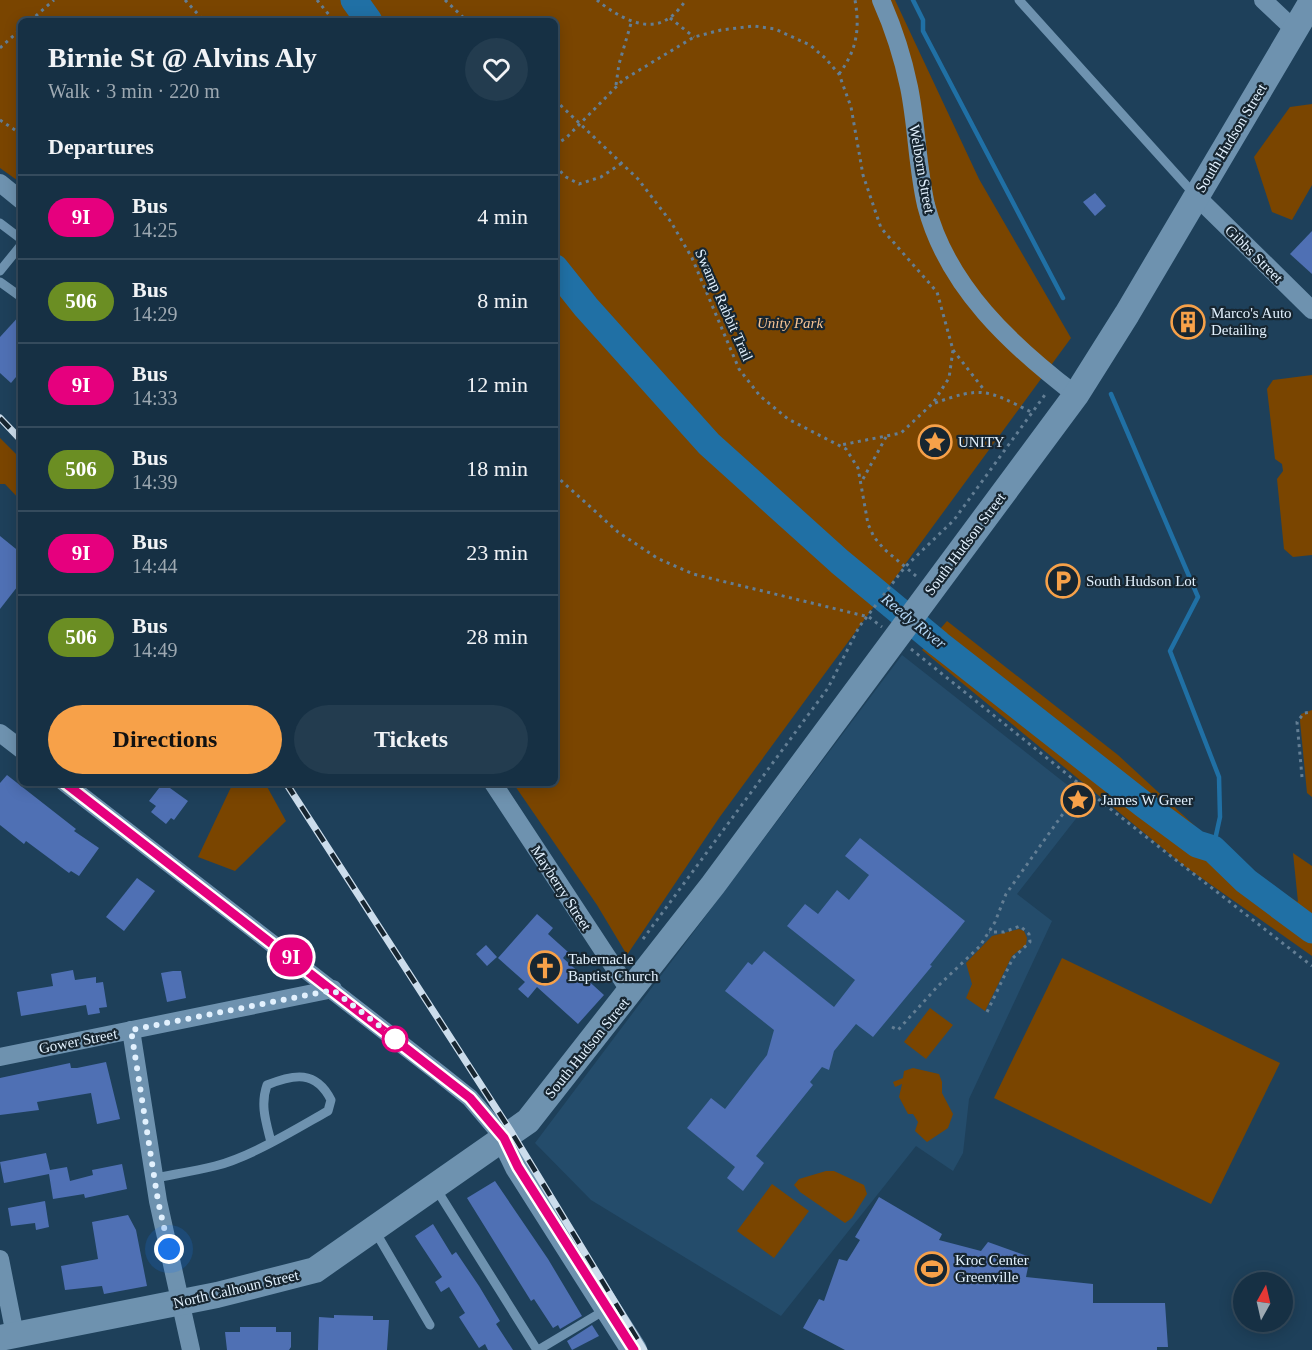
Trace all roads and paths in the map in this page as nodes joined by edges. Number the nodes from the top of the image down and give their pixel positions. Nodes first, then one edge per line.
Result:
1 (54, 0) edge
2 (185, 0) edge
3 (317, 0) edge
4 (445, 0) edge
5 (597, 0) edge
6 (686, 0) edge
7 (855, 0) edge
8 (881, 0) edge
9 (1019, 0) edge
10 (1263, 0) edge
11 (1312, 1) edge
12 (669, 17) junction
13 (33, 18) edge
14 (201, 18) edge
15 (332, 18) edge
16 (464, 18) edge
17 (632, 20) junction
18 (1296, 31) junction
19 (18, 32) edge
20 (694, 37) junction
21 (0, 48) edge
22 (839, 74) junction
23 (616, 87) junction
24 (558, 103) edge
25 (0, 120) edge
26 (581, 123) junction
27 (18, 132) edge
28 (558, 143) edge
29 (622, 163) junction
30 (558, 169) edge
31 (0, 183) edge
32 (1197, 196) junction
33 (18, 198) edge
34 (0, 223) edge
35 (18, 237) edge
36 (18, 249) edge
37 (0, 270) edge
38 (0, 282) edge
39 (18, 295) edge
40 (1312, 310) edge
41 (953, 350) junction
42 (986, 392) junction
43 (1047, 392) dead end
44 (1076, 395) junction
45 (933, 403) junction
46 (1032, 412) junction
47 (886, 436) junction
48 (841, 445) junction
49 (558, 478) edge
50 (862, 480) junction
51 (905, 567) junction
52 (926, 596) junction
53 (869, 617) junction
54 (899, 632) junction
55 (1312, 712) edge
56 (0, 733) edge
57 (18, 747) edge
58 (1302, 777) dead end
59 (69, 786) edge
60 (495, 786) edge
61 (1082, 787) junction
62 (989, 932) junction
63 (637, 949) dead end
64 (1312, 966) edge
65 (333, 990) junction
66 (631, 993) junction
67 (987, 1012) dead end
68 (892, 1027) dead end
69 (131, 1030) junction
70 (0, 1057) edge
71 (504, 1138) junction
72 (271, 1142) junction
73 (155, 1178) junction
74 (435, 1187) junction
75 (374, 1229) junction
76 (0, 1259) edge
77 (181, 1302) junction
78 (608, 1308) junction
79 (430, 1325) dead end
80 (11, 1340) edge
81 (191, 1350) edge
82 (538, 1350) edge
83 (634, 1350) edge

1 - 13 path
2 - 14 path
3 - 15 path
4 - 16 path
5 - 17 path
6 - 12 path
7 - 22 path
8 - 44 street, Welborn Street
9 - 32 lane
10 - 18 street
11 - 18 street, South Hudson Street
12 - 17 path
12 - 20 path
17 - 23 path
18 - 32 street, South Hudson Street
19 - 21 path
20 - 22 path
20 - 23 path
22 - 41 path
23 - 26 path
24 - 26 path, Swamp Rabbit Trail
25 - 27 path
26 - 28 path
26 - 29 path, Swamp Rabbit Trail
29 - 30 path
29 - 48 path, Swamp Rabbit Trail
31 - 33 street
32 - 40 street, Gibbs Street
32 - 44 street, South Hudson Street
34 - 35 lane
36 - 37 lane
38 - 39 lane
41 - 42 path
41 - 45 path
42 - 45 path
42 - 46 path
43 - 46 path
44 - 52 street, South Hudson Street
45 - 47 path
46 - 51 path
47 - 48 path
47 - 50 path
48 - 50 path, Swamp Rabbit Trail
49 - 53 path
50 - 51 path, Swamp Rabbit Trail
51 - 52 path, Swamp Rabbit Trail
51 - 53 path
52 - 54 street, South Hudson Street
53 - 63 path
54 - 61 path
54 - 66 street, South Hudson Street
55 - 58 path
56 - 57 street
59 - 65 street
60 - 66 street, Mayberry Street
61 - 62 path
61 - 64 path
62 - 67 path
62 - 68 path
65 - 69 street, Gower Street
65 - 71 street
66 - 71 street, South Hudson Street
69 - 70 street, Gower Street
69 - 73 street
71 - 74 street, North Calhoun Street
71 - 78 street
72 - 72 lane
72 - 73 lane
73 - 77 street
74 - 75 street, North Calhoun Street
74 - 82 lane
75 - 77 street, North Calhoun Street
75 - 79 lane
76 - 80 street
77 - 80 street, North Calhoun Street
77 - 81 street
78 - 82 lane
78 - 83 street

